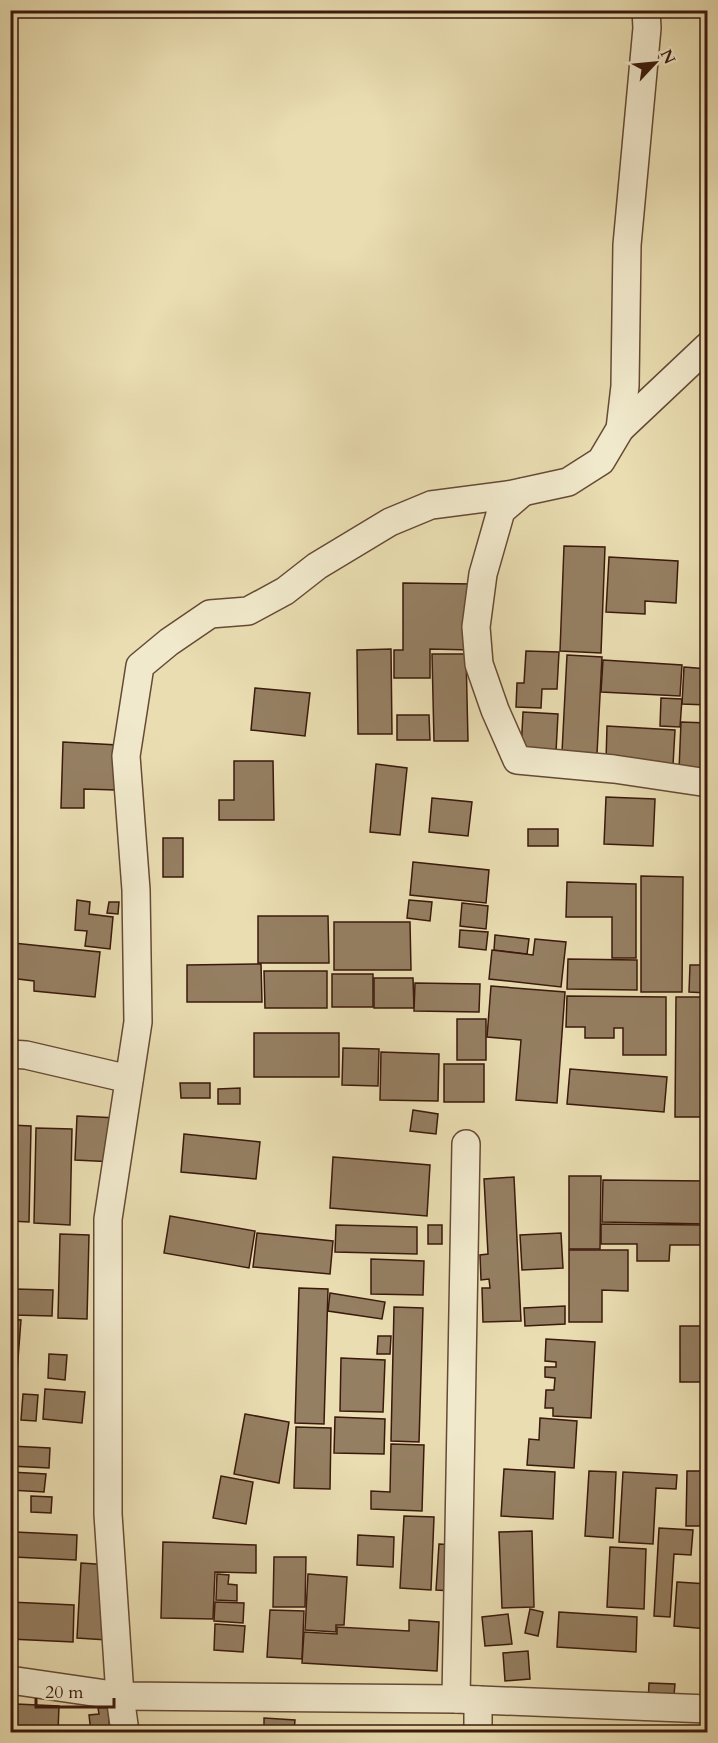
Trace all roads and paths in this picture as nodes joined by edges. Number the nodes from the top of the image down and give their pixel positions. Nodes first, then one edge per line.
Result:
1 (646, 10) edge
2 (708, 346) edge
3 (620, 429) junction
4 (523, 492) junction
5 (708, 783) edge
6 (10, 1054) edge
7 (129, 1079) junction
8 (466, 1144) dead end
9 (10, 1680) edge
10 (120, 1696) junction
11 (467, 1700) junction
12 (708, 1709) edge
13 (125, 1732) edge
14 (478, 1732) edge

1 - 3 street
2 - 3 street
3 - 4 street
4 - 5 street
4 - 7 street
6 - 7 street
7 - 10 street
8 - 11 street
9 - 10 street
10 - 11 street
10 - 13 street
11 - 12 street
11 - 14 street

